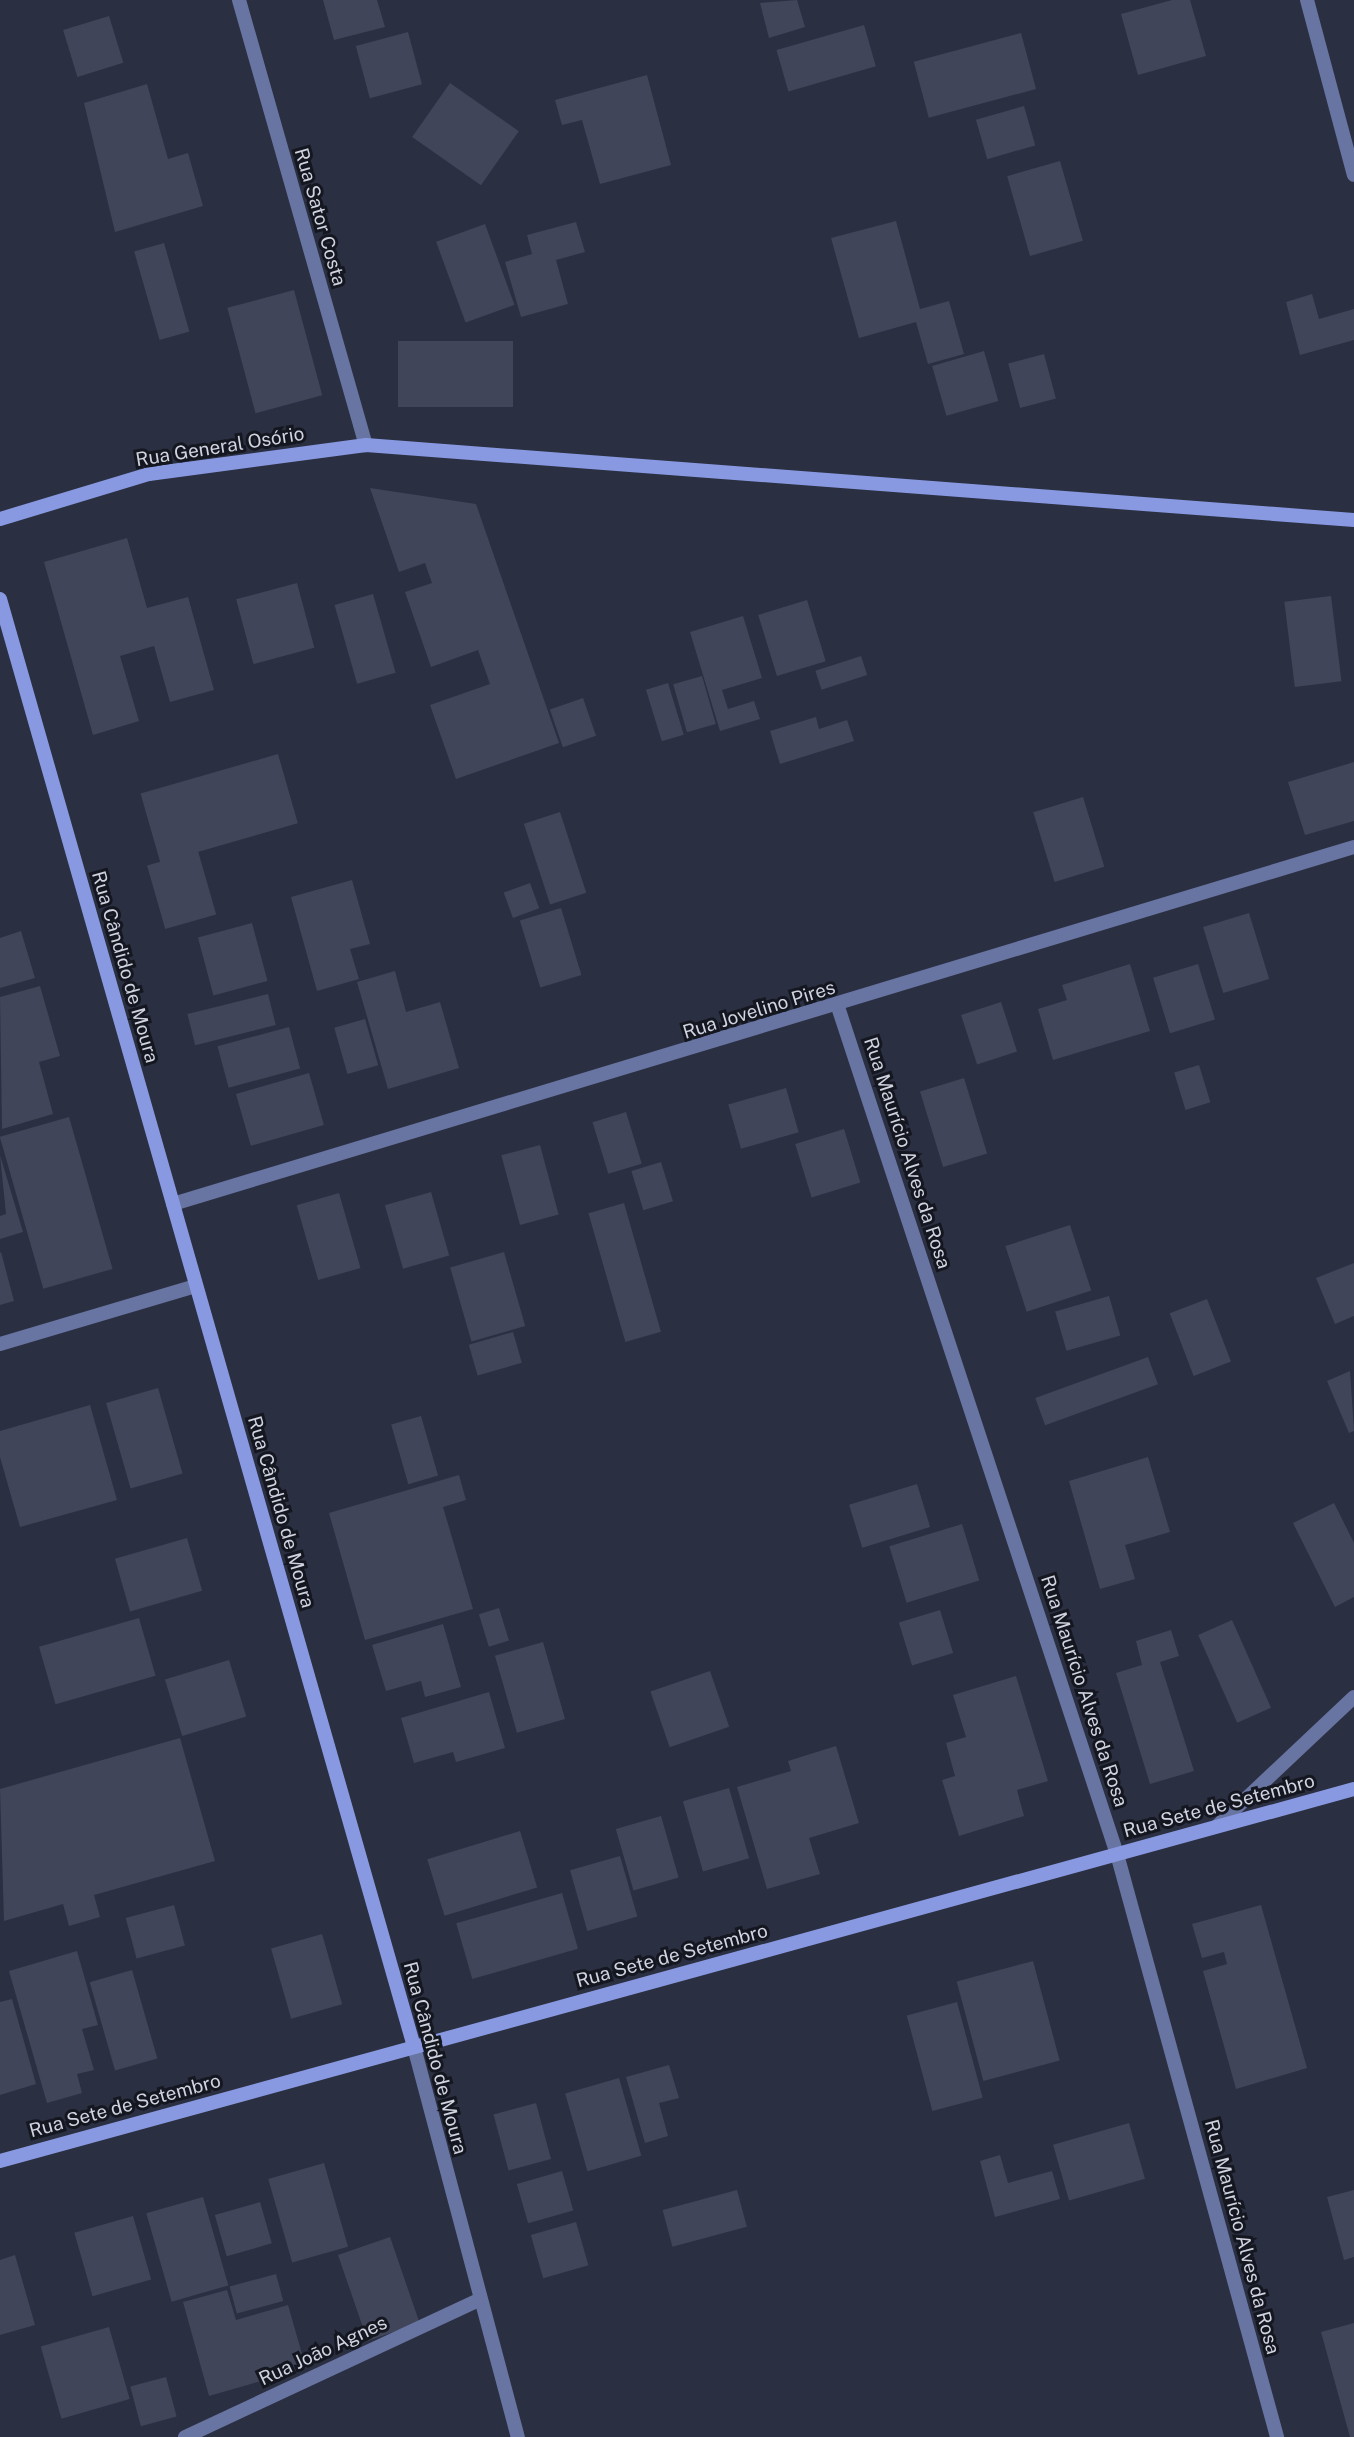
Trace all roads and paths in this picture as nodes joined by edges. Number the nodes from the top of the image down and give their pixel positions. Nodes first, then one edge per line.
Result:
1 (240, 0) edge
2 (1307, 0) edge
3 (1354, 175) edge
4 (366, 444) junction
5 (0, 519) edge
6 (1354, 520) edge
7 (0, 599) edge
8 (1354, 847) edge
9 (838, 1007) junction
10 (173, 1204) junction
11 (196, 1286) junction
12 (0, 1344) edge
13 (1354, 1697) edge
14 (1354, 1788) edge
15 (1217, 1826) junction
16 (1117, 1854) junction
17 (414, 2047) junction
18 (0, 2161) edge
19 (477, 2301) junction
20 (185, 2437) edge
21 (518, 2437) edge
22 (1277, 2437) edge

1 - 4 street, Rua Sator Costa
2 - 3 street
4 - 5 street, Rua General Osório
4 - 6 street, Rua General Osório
7 - 10 street, Rua Cândido de Moura
8 - 9 street, Rua Jovelino Pires
9 - 10 street, Rua Jovelino Pires
9 - 16 street, Rua Maurício Alves da Rosa
10 - 11 street, Rua Cândido de Moura
11 - 12 street
11 - 17 street, Rua Cândido de Moura
13 - 15 street
14 - 15 street, Rua Sete de Setembro
15 - 16 street, Rua Sete de Setembro
16 - 17 street, Rua Sete de Setembro
16 - 22 street, Rua Maurício Alves da Rosa
17 - 18 street, Rua Sete de Setembro
17 - 19 street, Rua Cândido de Moura
19 - 20 street, Rua João Agnes
19 - 21 street, Rua Cândido de Moura

